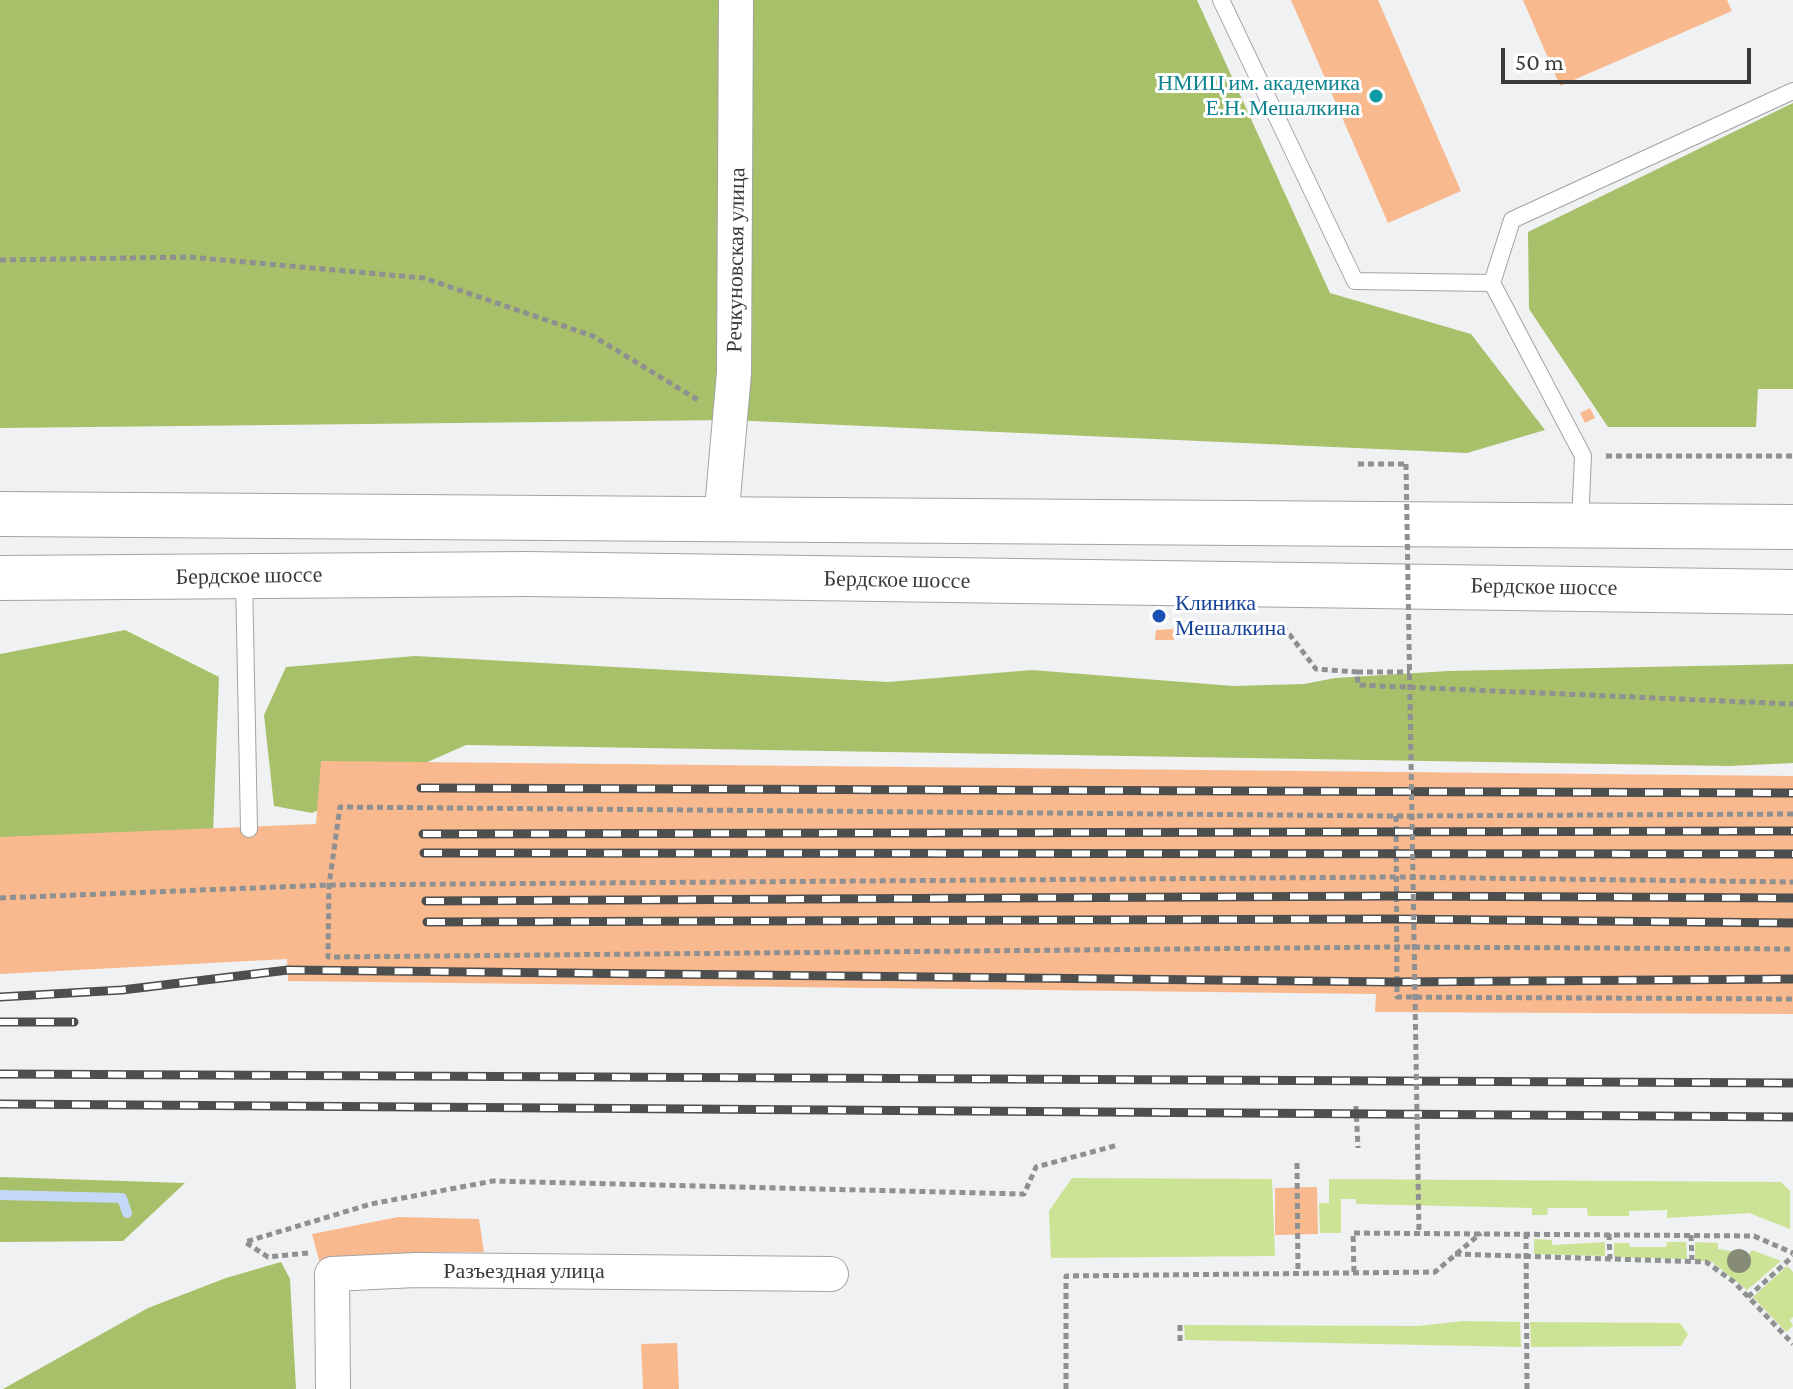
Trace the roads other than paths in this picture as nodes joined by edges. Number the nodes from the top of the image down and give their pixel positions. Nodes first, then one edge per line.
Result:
1 (736, 0) edge
2 (1221, 0) edge
3 (1793, 91) edge
4 (1492, 283) junction
5 (0, 514) edge
6 (721, 520) junction
7 (1580, 525) junction
8 (1793, 527) edge
9 (244, 576) junction
10 (0, 578) edge
11 (1793, 592) edge
12 (249, 829) dead end
13 (831, 1274) dead end
14 (333, 1389) edge

1 - 6 street, Речкуновская улица
2 - 4 lane
3 - 4 lane
4 - 7 lane
5 - 6 highway
6 - 7 highway
7 - 8 highway
9 - 10 highway, Бердское шоссе
9 - 11 highway, Бердское шоссе
9 - 12 lane
13 - 14 street, Разъездная улица

